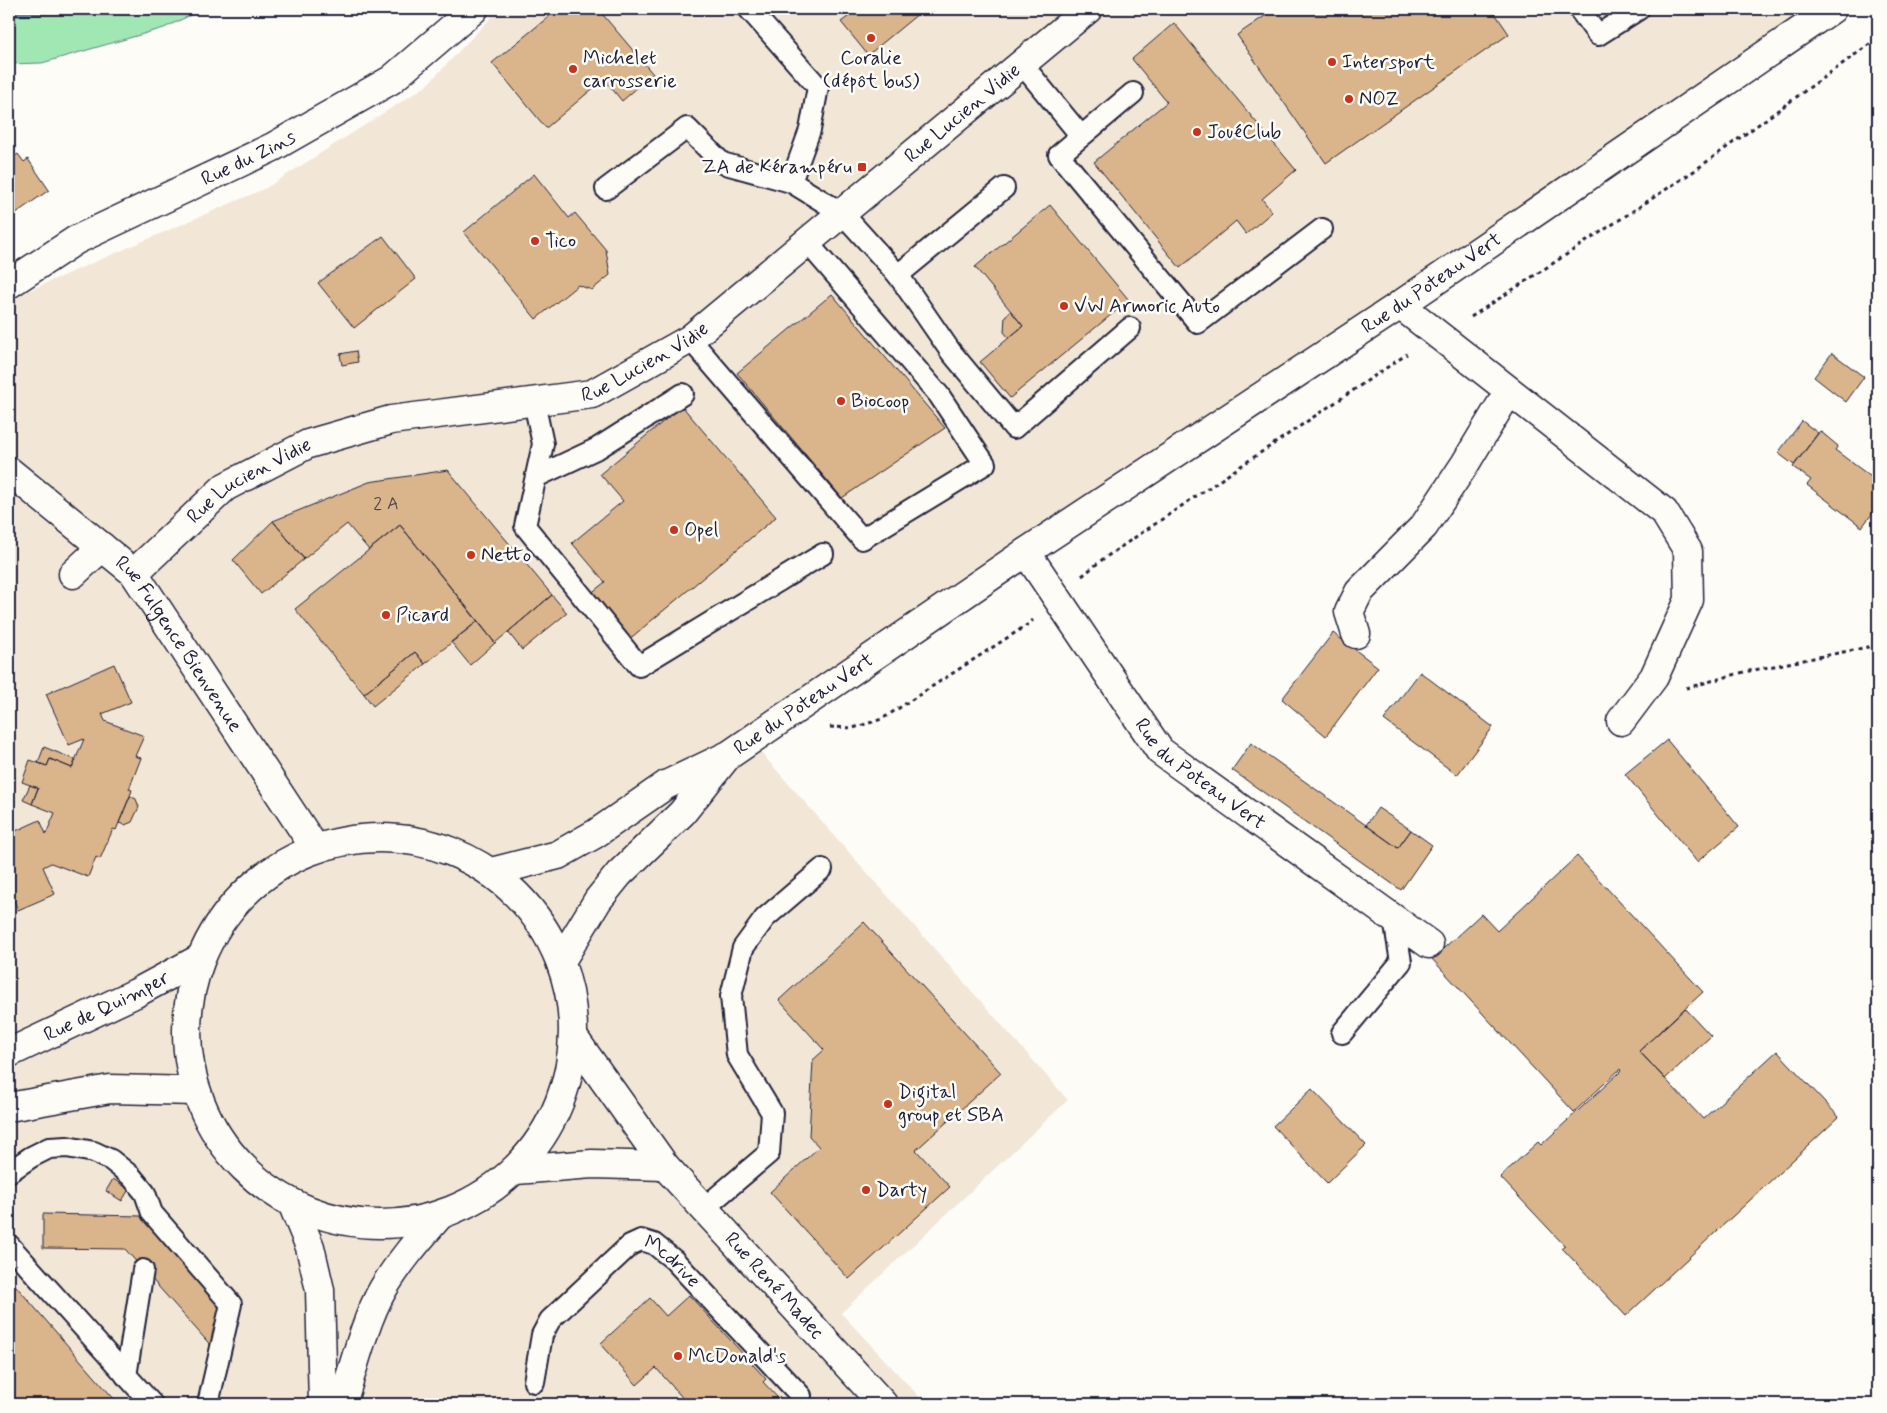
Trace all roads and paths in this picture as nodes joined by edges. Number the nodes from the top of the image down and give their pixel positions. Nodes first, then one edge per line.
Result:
1 (474, 9) edge
2 (749, 9) edge
3 (1088, 9) edge
4 (1579, 9) edge
5 (1639, 9) edge
6 (1832, 9) edge
7 (1878, 38) edge
8 (1022, 64) junction
9 (1133, 93) dead end
10 (1081, 136) junction
11 (791, 182) junction
12 (606, 188) dead end
13 (1004, 188) dead end
14 (842, 213) junction
15 (1322, 229) dead end
16 (807, 242) junction
17 (898, 275) junction
18 (9, 284) edge
19 (1400, 305) junction
20 (1130, 328) dead end
21 (1439, 336) junction
22 (690, 339) junction
23 (1509, 391) junction
24 (682, 394) dead end
25 (534, 402) junction
26 (9, 472) edge
27 (536, 477) junction
28 (102, 547) junction
29 (1026, 552) junction
30 (823, 554) dead end
31 (73, 574) dead end
32 (134, 574) junction
33 (1056, 597) junction
34 (1356, 634) dead end
35 (1878, 645) edge
36 (1628, 711) joint
37 (822, 726) dead end
38 (729, 755) junction
39 (315, 848) junction
40 (822, 869) dead end
41 (491, 872) junction
42 (1394, 919) junction
43 (1428, 944) dead end
44 (200, 958) junction
45 (561, 961) junction
46 (1342, 1033) dead end
47 (574, 1038) junction
48 (9, 1053) edge
49 (196, 1091) junction
50 (9, 1107) edge
51 (664, 1166) junction
52 (516, 1170) junction
53 (9, 1172) edge
54 (292, 1204) junction
55 (703, 1209) junction
56 (439, 1216) junction
57 (9, 1245) edge
58 (143, 1270) dead end
59 (126, 1376) junction
60 (534, 1382) dead end
61 (152, 1404) edge
62 (208, 1404) edge
63 (323, 1404) edge
64 (342, 1404) edge
65 (800, 1404) edge
66 (884, 1404) edge

1 - 18 street, Rue du Zins
2 - 11 lane
3 - 8 street, Rue Lucien Vidie
4 - 5 lane
6 - 19 street, Rue du Poteau Vert
7 - 21 path
8 - 10 lane
8 - 14 street, Rue Lucien Vidie
9 - 10 lane
10 - 15 lane
11 - 12 lane
11 - 14 lane
13 - 17 lane
14 - 16 street, Rue Lucien Vidie
14 - 17 lane
16 - 22 street, Rue Lucien Vidie
16 - 22 lane
17 - 20 lane
19 - 21 street
19 - 29 street, Rue du Poteau Vert
21 - 23 street
21 - 33 path
22 - 25 street, Rue Lucien Vidie
23 - 34 street
23 - 36 street
24 - 27 lane
25 - 27 lane
25 - 32 street, Rue Lucien Vidie
26 - 28 street, Rue Fulgence Bienvenue
27 - 30 lane
28 - 31 street
28 - 32 street, Rue Fulgence Bienvenue
29 - 33 street, Rue du Poteau Vert
29 - 38 street, Rue du Poteau Vert
32 - 39 street, Rue Fulgence Bienvenue
33 - 37 path
33 - 42 street, Rue du Poteau Vert
35 - 36 path
38 - 41 street, Rue du Poteau Vert
38 - 45 street, Rue du Poteau Vert
39 - 41 street
39 - 44 street
40 - 55 lane
41 - 45 street
42 - 43 street, Rue du Poteau Vert
42 - 46 lane
44 - 48 street, Rue de Quimper
44 - 49 street
45 - 47 street
47 - 51 street, Rue René Madec
47 - 52 street
49 - 50 street
49 - 54 street
51 - 52 street
51 - 55 street, Rue René Madec
52 - 56 street
53 - 62 lane
54 - 56 street
54 - 63 street
55 - 66 street, Rue René Madec
56 - 64 street
57 - 59 lane
58 - 59 lane
59 - 61 lane
60 - 65 lane, Mcdrive

